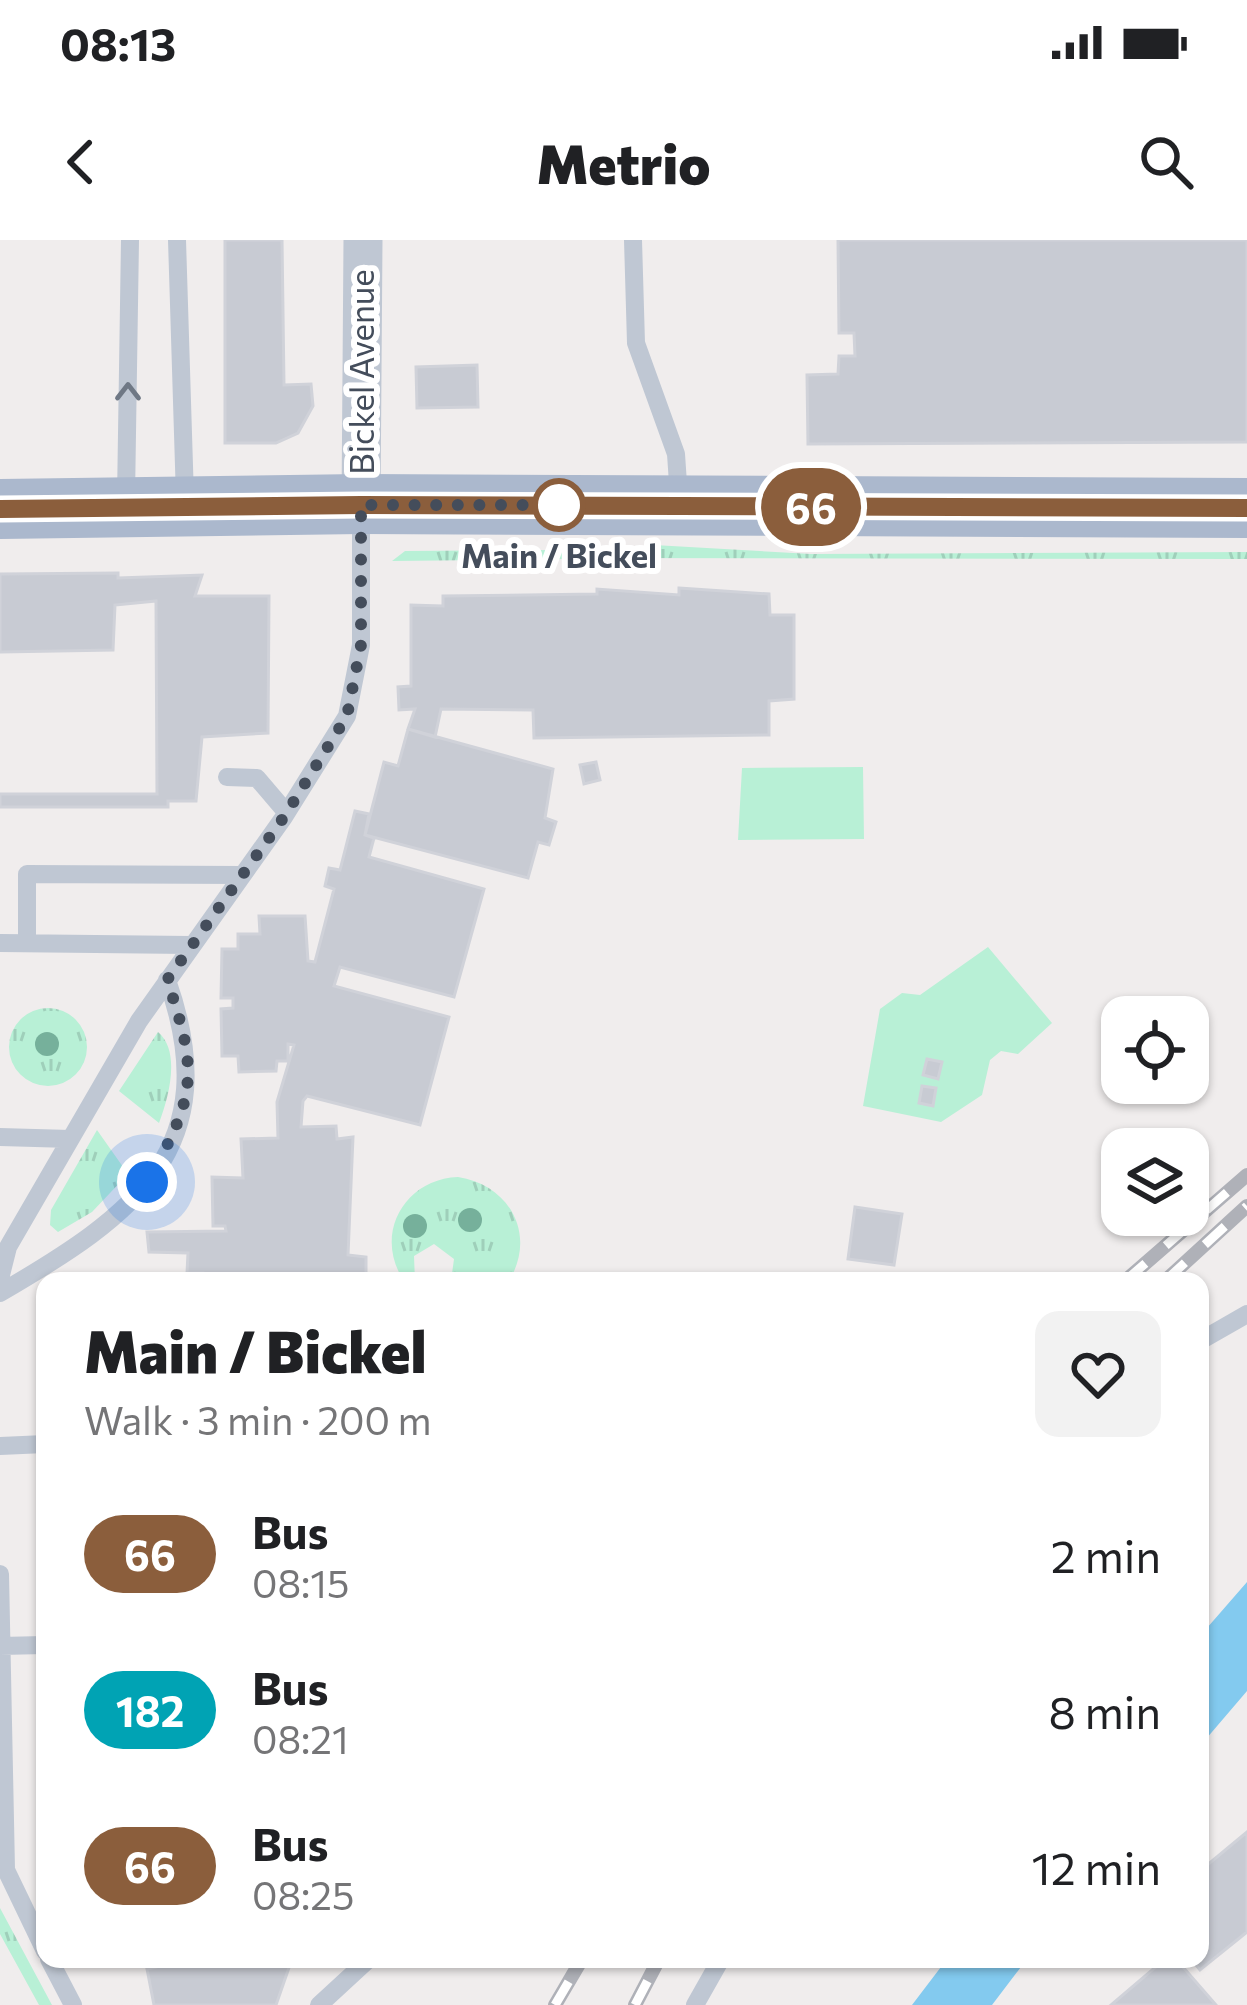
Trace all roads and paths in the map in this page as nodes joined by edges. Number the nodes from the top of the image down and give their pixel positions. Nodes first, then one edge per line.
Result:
1 (130, 240) edge
2 (177, 240) edge
3 (362, 240) edge
4 (633, 240) edge
5 (361, 505) junction
6 (680, 506) junction
7 (185, 508) junction
8 (1247, 508) edge
9 (0, 509) edge
10 (125, 509) junction
11 (227, 777) dead end
12 (286, 812) junction
13 (241, 875) junction
14 (0, 943) edge
15 (27, 944) junction
16 (190, 945) junction
17 (167, 980) junction
18 (0, 1137) edge
19 (70, 1139) junction
20 (4, 1247) edge
21 (36, 1272) edge
22 (37, 1272) edge
23 (0, 1280) edge
24 (0, 1293) edge
25 (1247, 1314) edge
26 (1209, 1336) edge
27 (36, 1444) edge
28 (0, 1446) edge
29 (0, 1574) edge
30 (36, 1645) edge
31 (1, 1646) edge
32 (36, 1932) edge
33 (54, 1968) edge
34 (359, 1968) edge
35 (716, 1968) edge
36 (74, 2005) edge
37 (320, 2005) edge
38 (694, 2005) edge

10 -> 1 lane
2 - 7 lane
3 - 5 street, Bickel Avenue
4 - 6 lane
5 - 6 main road
5 - 7 main road
5 - 12 lane
6 - 8 main road
7 - 10 main road
9 - 10 main road
11 - 12 lane
12 - 13 lane
13 - 15 lane
13 - 16 lane
14 - 15 lane
15 - 16 lane
16 - 17 lane
17 - 19 lane
17 - 22 lane
18 - 19 lane
19 - 20 lane
20 - 23 lane
21 - 24 lane
25 - 26 lane
27 - 28 lane
29 - 31 lane
30 - 31 lane
31 - 32 lane
33 - 36 lane
34 - 37 lane
35 - 38 lane

